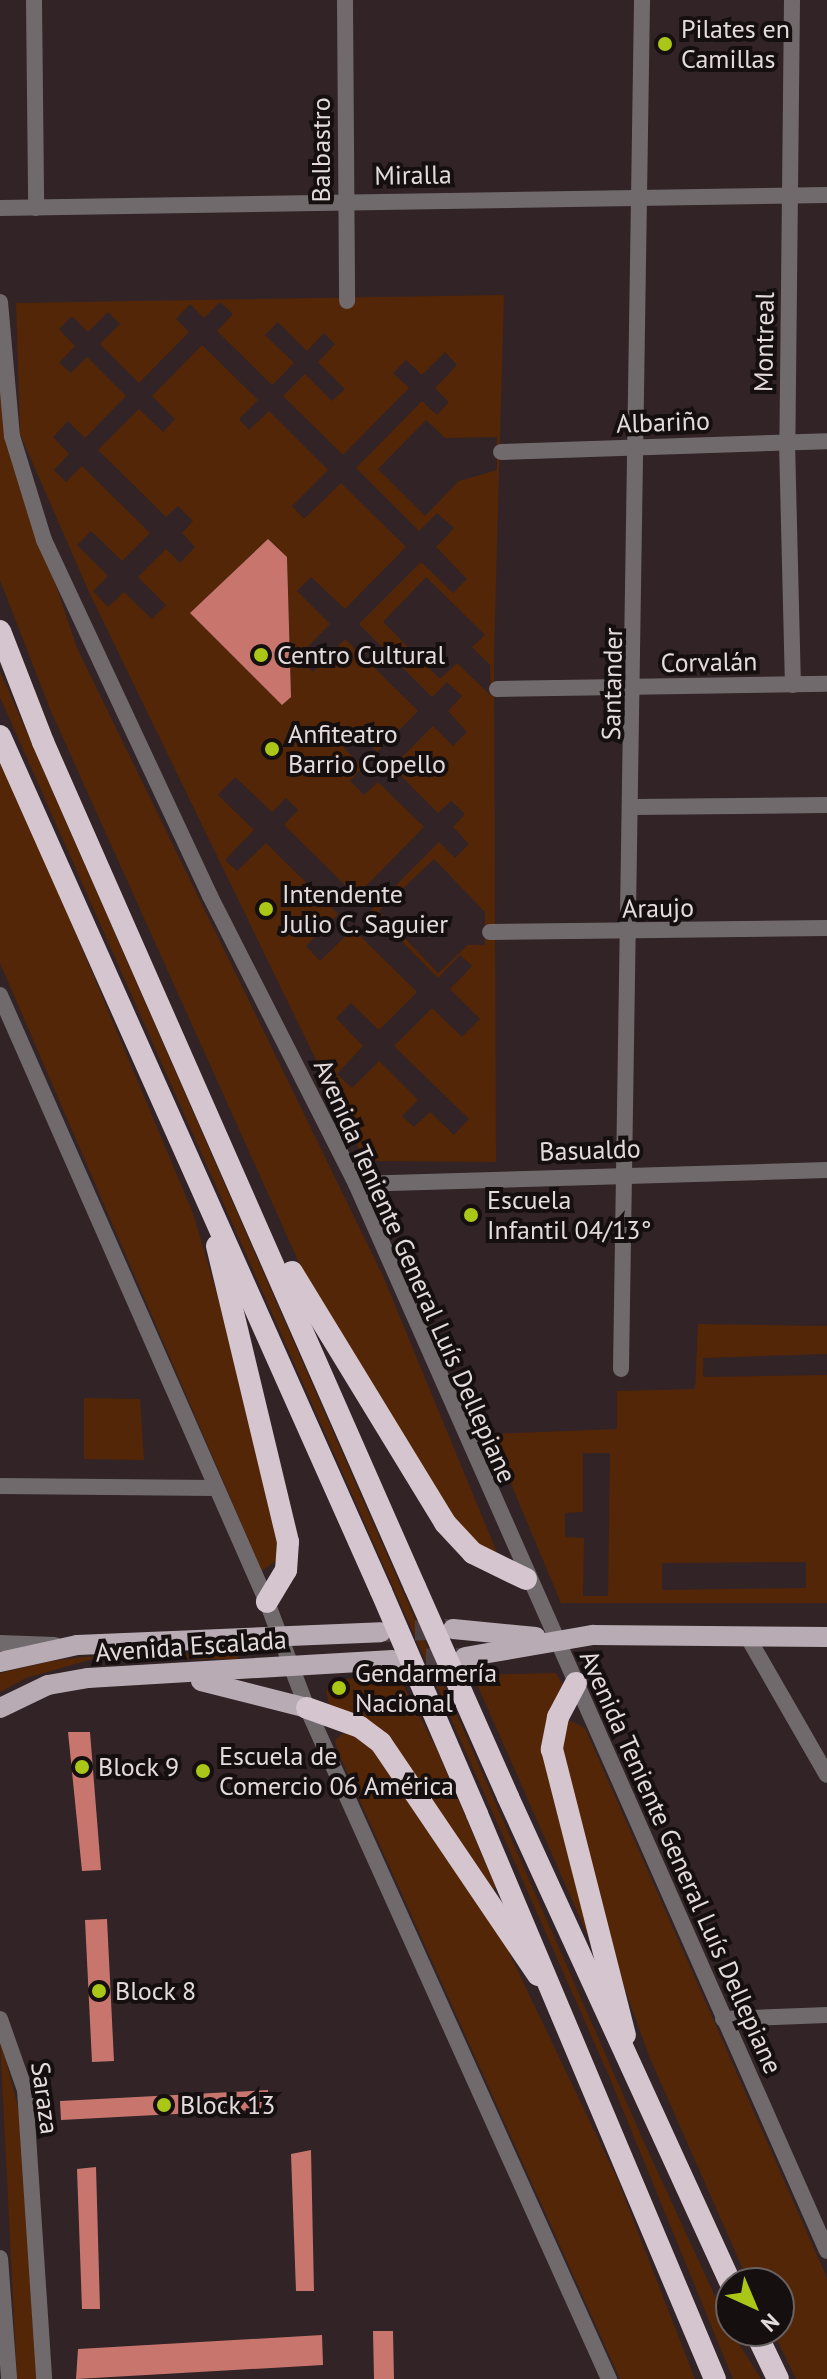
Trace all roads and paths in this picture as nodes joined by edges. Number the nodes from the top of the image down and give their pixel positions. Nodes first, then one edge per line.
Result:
1 (34, 0) edge
2 (345, 0) edge
3 (642, 0) edge
4 (792, 0) edge
5 (827, 195) edge
6 (644, 196) junction
7 (790, 197) junction
8 (344, 200) junction
9 (0, 208) edge
10 (36, 208) junction
11 (347, 301) dead end
12 (0, 302) edge
13 (827, 441) edge
14 (787, 442) junction
15 (640, 446) junction
16 (501, 452) dead end
17 (0, 631) edge
18 (827, 684) edge
19 (793, 685) junction
20 (636, 687) junction
21 (497, 689) dead end
22 (0, 736) edge
23 (827, 805) edge
24 (634, 807) junction
25 (827, 928) edge
26 (490, 932) dead end
27 (632, 932) junction
28 (0, 995) edge
29 (827, 1170) edge
30 (627, 1171) junction
31 (237, 1177) junction
32 (356, 1184) junction
33 (202, 1187) junction
34 (621, 1369) dead end
35 (0, 1486) edge
36 (215, 1488) junction
37 (526, 1579) junction
38 (267, 1602) junction
39 (453, 1629) tunnel mouth
40 (381, 1632) tunnel mouth
41 (747, 1636) junction
42 (827, 1637) edge
43 (281, 1639) junction
44 (556, 1639) junction
45 (0, 1643) edge
46 (77, 1645) junction
47 (465, 1657) tunnel mouth
48 (392, 1660) tunnel mouth
49 (0, 1662) edge
50 (290, 1667) junction
51 (182, 1676) junction
52 (576, 1683) junction
53 (0, 1708) edge
54 (307, 1708) junction
55 (827, 1775) edge
56 (563, 2009) junction
57 (827, 2015) edge
58 (0, 2019) edge
59 (723, 2019) junction
60 (636, 2085) junction
61 (827, 2251) edge
62 (0, 2258) edge
63 (723, 2267) edge
64 (763, 2347) edge
65 (9, 2379) edge
66 (44, 2379) edge
67 (609, 2379) edge
68 (715, 2379) edge
69 (778, 2379) edge

1 - 10 street
2 - 8 street, Balbastro
3 - 6 street, Santander
4 - 7 street, Montreal
5 - 7 street, Miralla
6 - 7 street, Miralla
6 - 8 street, Miralla
6 - 15 street, Santander
7 - 14 street, Montreal
8 - 10 street, Miralla
8 - 11 street, Balbastro
9 - 10 street, Miralla
12 - 32 street, Avenida Teniente General Luís Dellepiane
13 - 14 street, Albariño
14 - 15 street, Albariño
14 - 19 street, Montreal
15 - 16 street, Albariño
15 - 20 street, Santander
17 - 31 highway
18 - 19 street, Corvalán
19 - 20 street, Corvalán
20 - 21 street, Corvalán
20 - 24 street, Santander
22 - 33 highway
23 - 24 street
24 - 27 street, Santander
25 - 27 street, Araujo
26 - 27 street, Araujo
27 - 30 street, Santander
28 - 36 street
29 - 30 street, Basualdo
30 - 32 street, Basualdo
30 - 34 street, Santander
31 - 37 highway
31 - 60 highway, bridge
32 - 37 street, Avenida Teniente General Luís Dellepiane
33 - 38 highway
33 - 56 highway, bridge
35 - 36 street
36 - 38 street
37 - 44 street, Avenida Teniente General Luís Dellepiane
38 - 43 street
39 - 44 main road
40 - 43 main road, Avenida Escalada
41 - 42 main road
41 - 44 main road
41 - 55 street
43 - 46 main road, Avenida Escalada
43 - 50 street
44 - 47 main road
44 - 52 street, Avenida Teniente General Luís Dellepiane
45 - 46 street, Avenida Escalada
46 - 49 main road, Avenida Escalada
48 - 50 main road, Avenida Escalada
50 - 51 main road, Avenida Escalada
50 - 54 street
51 - 53 main road, Avenida Escalada
51 - 54 main road
52 - 59 street, Avenida Teniente General Luís Dellepiane
52 - 60 highway
54 - 56 highway
54 - 67 street
56 - 68 highway
57 - 59 street
58 - 66 street, Saraza
59 - 61 street, Avenida Teniente General Luís Dellepiane
60 - 63 highway
62 - 65 street
64 - 69 highway

